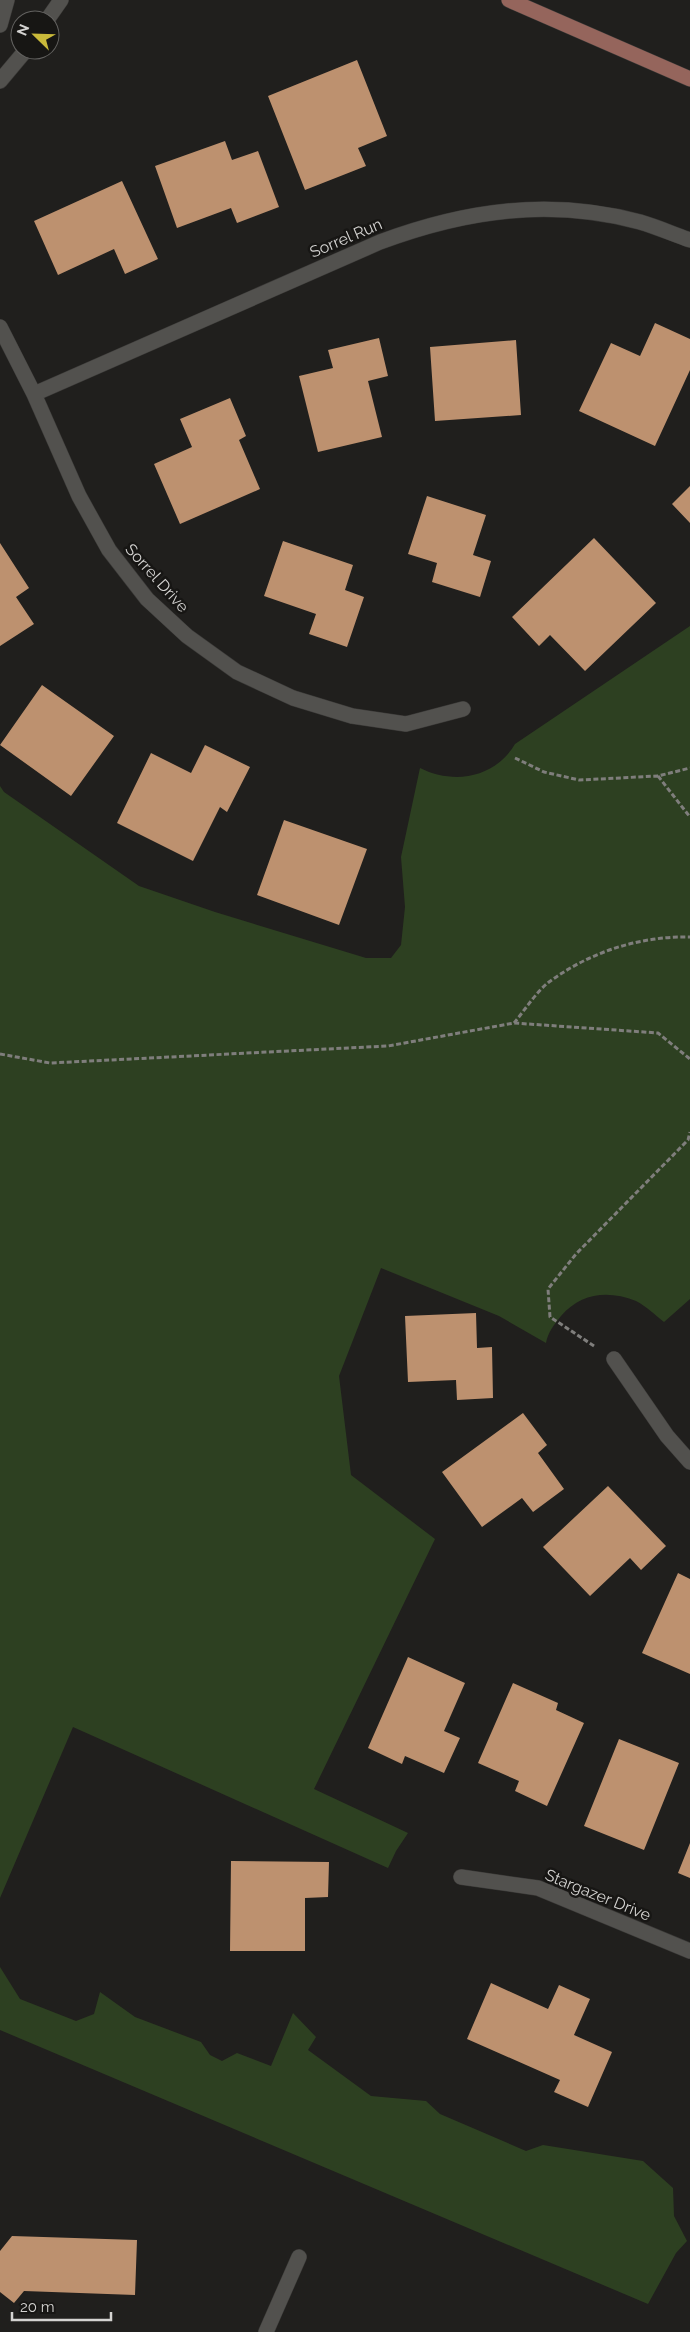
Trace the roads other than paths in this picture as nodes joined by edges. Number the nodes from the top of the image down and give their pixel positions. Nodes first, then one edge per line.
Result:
1 (6, 0) edge
2 (510, 0) edge
3 (0, 25) edge
4 (18, 60) edge
5 (690, 79) edge
6 (0, 81) edge
7 (690, 240) edge
8 (0, 326) edge
9 (34, 394) junction
10 (462, 709) dead end
11 (614, 1359) road end
12 (690, 1462) edge
13 (461, 1877) dead end
14 (690, 1951) edge
15 (300, 2257) dead end
16 (266, 2332) edge

1 - 3 street
2 - 5 main road
4 - 6 street
7 - 9 street, Sorrel Run
8 - 9 street, Sorrel Drive
9 - 10 street, Sorrel Drive
11 - 12 street
13 - 14 street, Stargazer Drive
15 - 16 street

